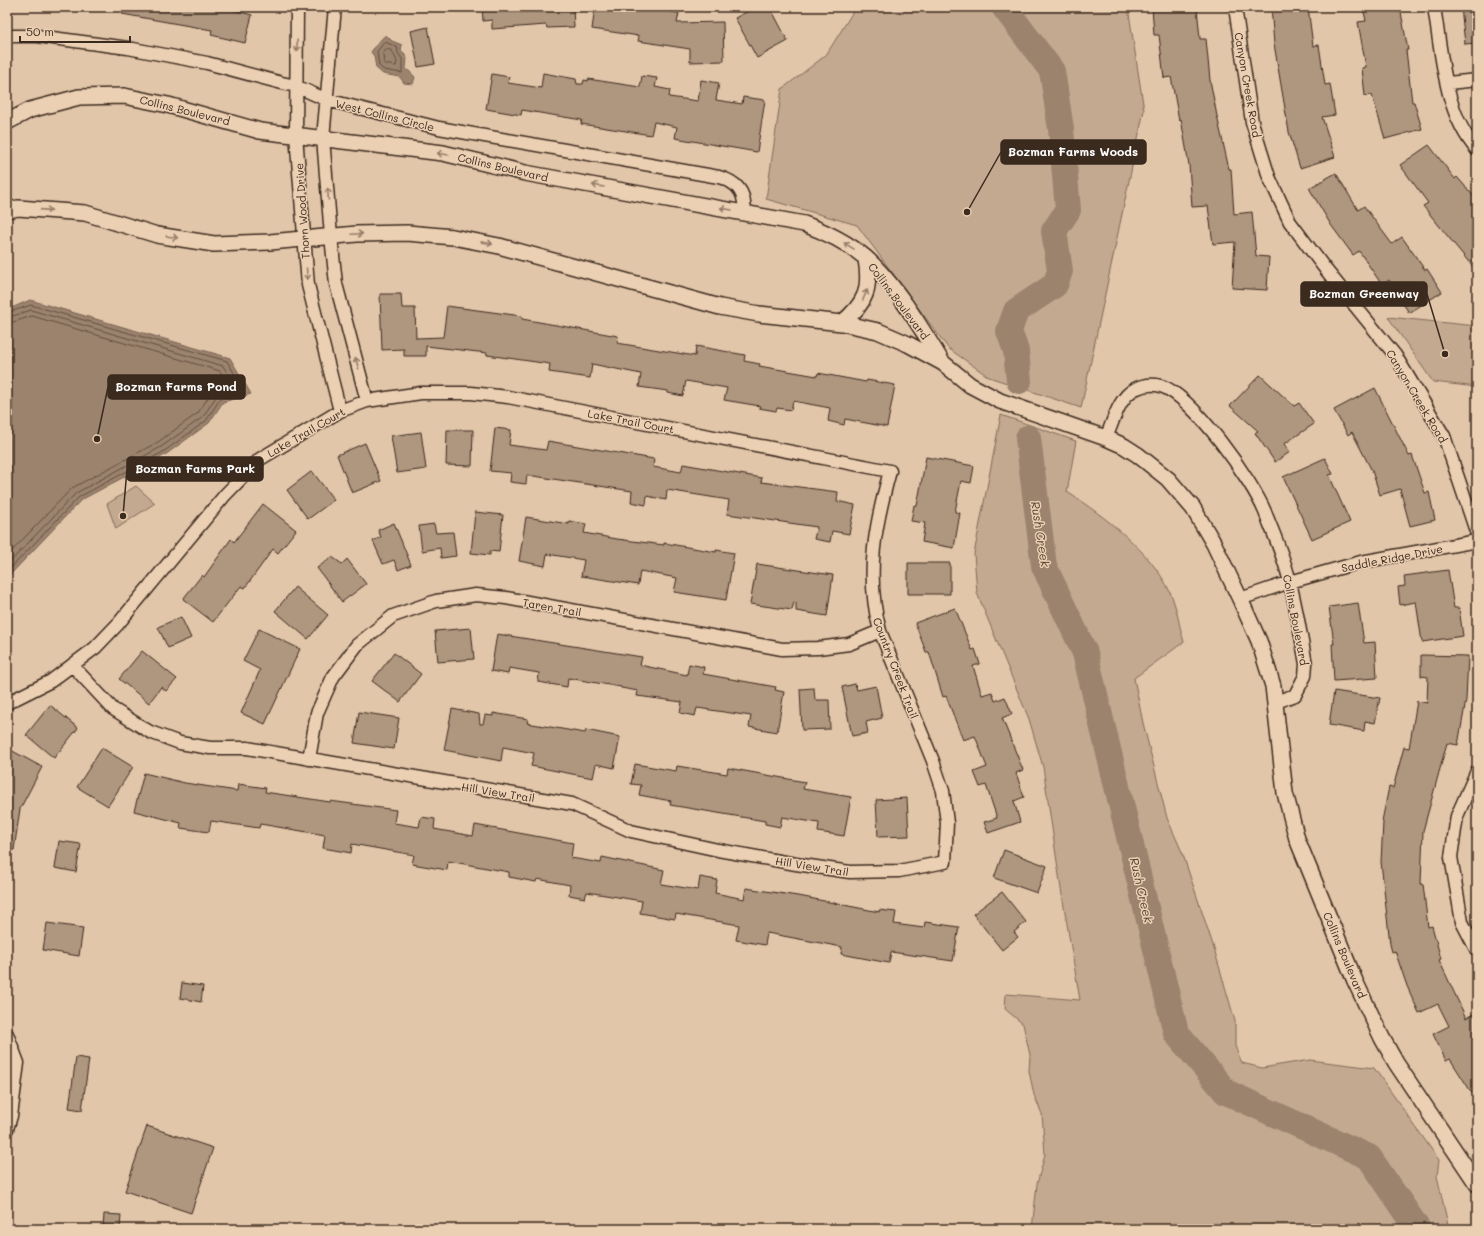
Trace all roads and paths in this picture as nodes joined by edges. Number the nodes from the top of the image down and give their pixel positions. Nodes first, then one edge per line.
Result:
1 (297, 7) edge
2 (335, 7) edge
3 (1235, 7) edge
4 (1434, 7) edge
5 (7, 36) edge
6 (1477, 80) edge
7 (1448, 83) junction
8 (296, 86) junction
9 (327, 100) junction
10 (7, 122) edge
11 (296, 135) junction
12 (323, 138) junction
13 (1477, 150) edge
14 (7, 210) edge
15 (744, 212) junction
16 (331, 236) junction
17 (304, 239) junction
18 (866, 258) junction
19 (842, 323) junction
20 (943, 363) junction
21 (367, 400) junction
22 (340, 411) junction
23 (1106, 438) junction
24 (890, 471) joint
25 (1477, 534) edge
26 (1477, 541) edge
27 (1290, 582) junction
28 (1240, 599) junction
29 (880, 631) junction
30 (72, 665) junction
31 (1276, 702) junction
32 (7, 703) edge
33 (309, 759) junction
34 (1477, 771) edge
35 (945, 862) joint
36 (1477, 951) edge
37 (7, 1034) edge
38 (7, 1129) edge
39 (1477, 1184) edge

1 -> 8 street, Thorn Wood Drive
2 - 9 street
3 - 25 street, Canyon Creek Road
4 - 7 street
5 - 8 street, West Collins Circle
6 - 7 street
7 - 13 street
8 - 9 street, West Collins Circle
8 - 11 street, Thorn Wood Drive
9 - 12 street
9 - 15 street, West Collins Circle
10 - 11 street, Collins Boulevard
11 - 12 street, Collins Boulevard
11 - 17 street, Thorn Wood Drive
15 -> 12 street, Collins Boulevard
16 -> 12 street
14 -> 17 street, Collins Boulevard
18 -> 15 street, Collins Boulevard
16 - 17 street, Collins Boulevard
16 -> 19 street, Collins Boulevard
21 -> 16 street
17 -> 22 street, Thorn Wood Drive
19 -> 18 street
18 - 20 street, Collins Boulevard
19 - 20 street, Collins Boulevard
20 - 23 street, Collins Boulevard
21 - 22 street, Lake Trail Court
21 - 24 street, Lake Trail Court
22 - 30 street, Lake Trail Court
23 - 27 street, Collins Boulevard
23 - 28 street, Collins Boulevard
24 - 29 street, Country Creek Trail
26 - 27 street, Saddle Ridge Drive
27 - 28 street, Saddle Ridge Drive
27 - 31 street, Collins Boulevard
28 - 31 street, Collins Boulevard
29 - 33 street, Taren Trail
29 - 35 street, Country Creek Trail
30 - 32 street, Lake Trail Court
30 - 33 street, Hill View Trail
31 - 39 street, Collins Boulevard
33 - 35 street, Hill View Trail
34 - 36 street
37 - 38 street

